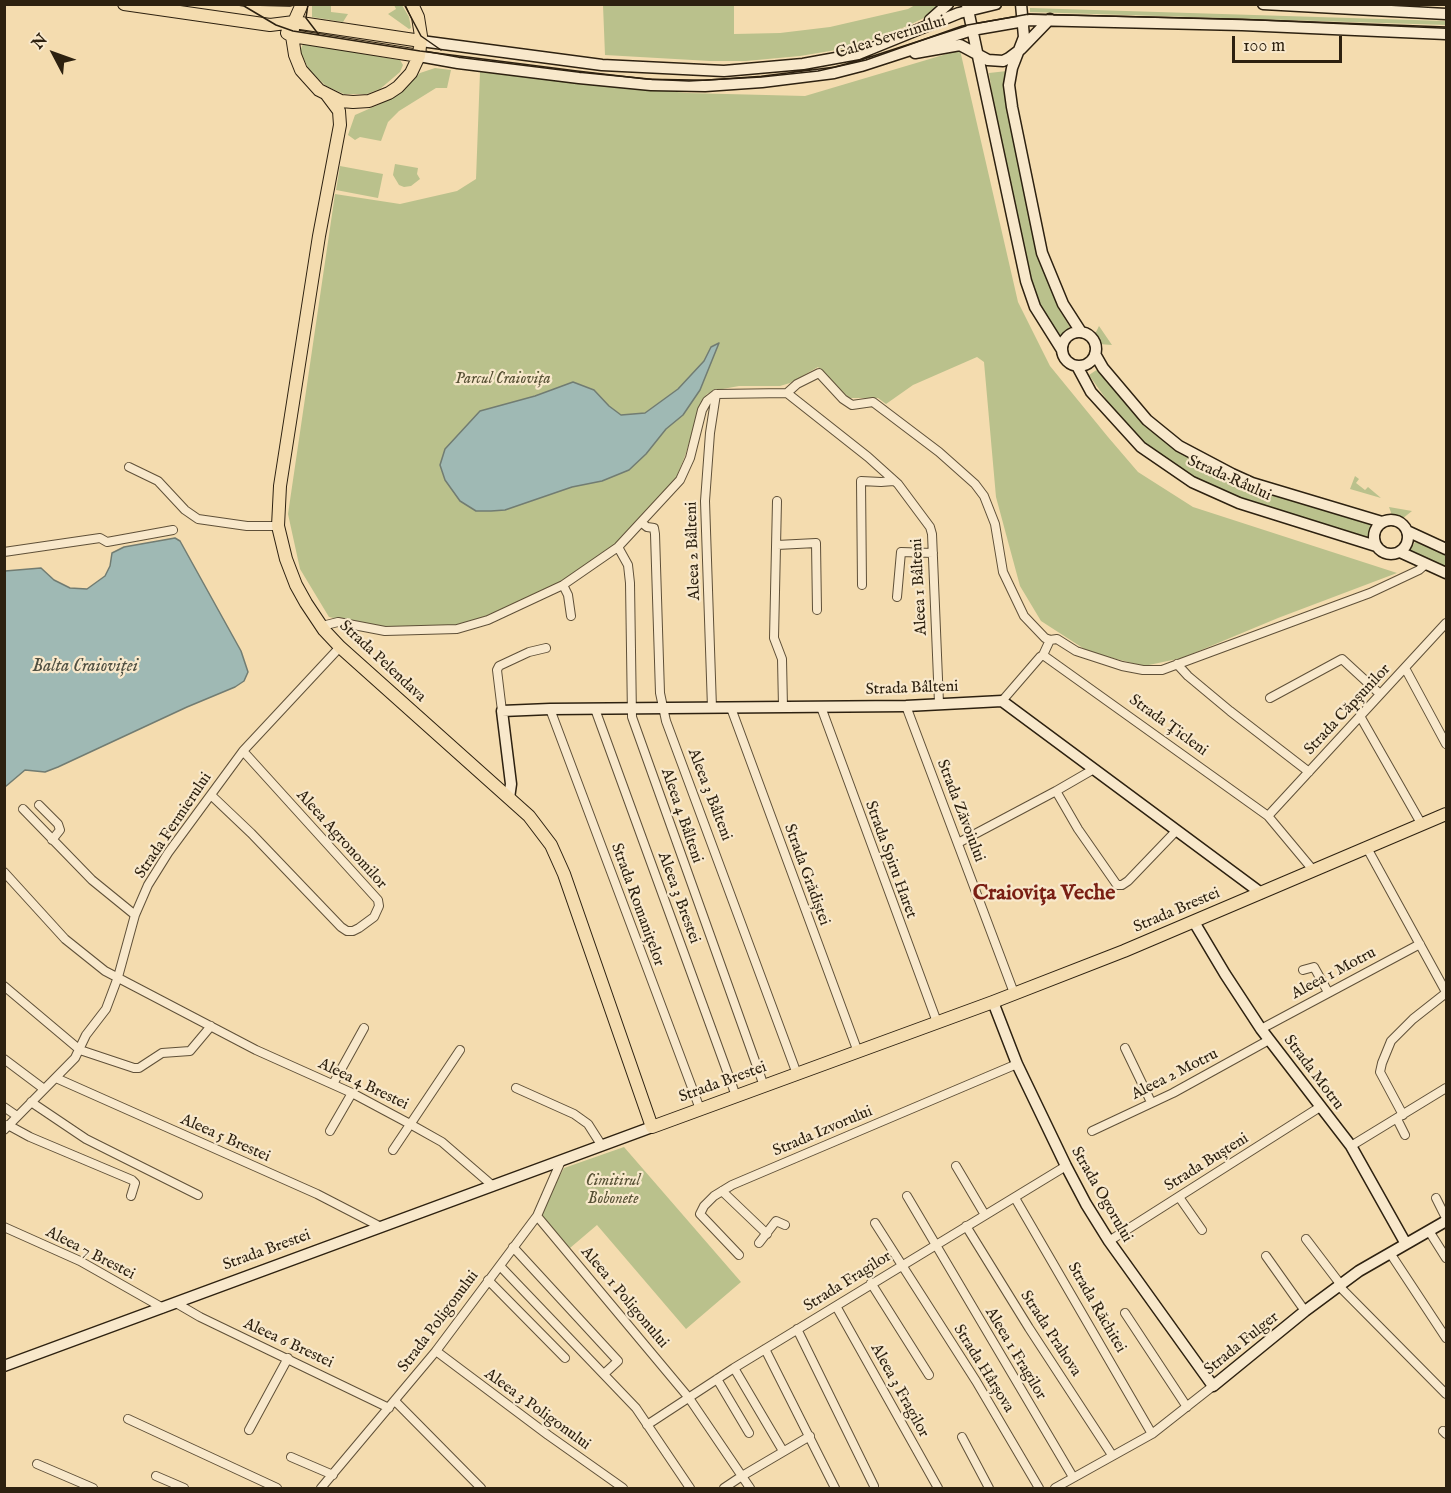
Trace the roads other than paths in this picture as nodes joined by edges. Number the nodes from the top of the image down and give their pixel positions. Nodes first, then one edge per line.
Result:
1 (124, 4) edge
2 (302, 4) edge
3 (412, 4) edge
4 (948, 4) edge
5 (996, 4) edge
6 (1021, 4) edge
7 (1263, 4) edge
8 (967, 7) edge
9 (1446, 14) edge
10 (1050, 19) junction
11 (1024, 21) junction
12 (294, 22) junction
13 (272, 26) junction
14 (972, 30) junction
15 (915, 32) junction
16 (1446, 34) edge
17 (292, 36) junction
18 (421, 41) junction
19 (1021, 49) junction
20 (979, 55) junction
21 (418, 56) junction
22 (894, 56) junction
23 (327, 95) junction
24 (369, 101) junction
25 (340, 125) junction
26 (1081, 332) junction
27 (1062, 350) junction
28 (1095, 354) junction
29 (1077, 366) junction
30 (787, 393) junction
31 (716, 394) junction
32 (129, 467) dead end
33 (894, 481) junction
34 (777, 501) dead end
35 (1382, 522) junction
36 (642, 524) junction
37 (278, 526) junction
38 (173, 530) dead end
39 (1407, 531) junction
40 (777, 545) junction
41 (1376, 546) junction
42 (618, 547) junction
43 (1446, 549) edge
44 (4, 552) edge
45 (1400, 552) junction
46 (933, 553) junction
47 (1426, 564) junction
48 (1446, 573) edge
49 (563, 585) junction
50 (862, 585) dead end
51 (897, 597) dead end
52 (818, 610) dead end
53 (571, 616) dead end
54 (1446, 623) edge
55 (322, 626) junction
56 (1050, 640) junction
57 (340, 647) junction
58 (546, 648) dead end
59 (1043, 655) junction
60 (1177, 664) junction
61 (1405, 669) junction
62 (1380, 694) junction
63 (1270, 698) dead end
64 (1002, 701) junction
65 (939, 703) junction
66 (906, 706) junction
67 (783, 707) junction
68 (820, 707) junction
69 (663, 708) junction
70 (712, 708) junction
71 (731, 708) junction
72 (550, 709) junction
73 (596, 709) junction
74 (632, 709) junction
75 (502, 711) junction
76 (1360, 716) junction
77 (1446, 744) edge
78 (243, 751) junction
79 (1094, 769) junction
80 (1309, 772) junction
81 (1056, 791) junction
82 (211, 795) junction
83 (509, 798) junction
84 (39, 805) dead end
85 (22, 809) dead end
86 (1446, 814) edge
87 (1268, 816) junction
88 (1422, 825) junction
89 (1176, 831) junction
90 (52, 840) junction
91 (958, 843) junction
92 (1367, 848) junction
93 (1313, 870) junction
94 (4, 872) edge
95 (1261, 893) junction
96 (135, 915) junction
97 (1194, 922) junction
98 (1420, 944) junction
99 (1303, 970) dead end
100 (118, 977) junction
101 (4, 986) edge
102 (1328, 992) junction
103 (1014, 993) junction
104 (1446, 993) edge
105 (993, 1002) junction
106 (937, 1022) junction
107 (211, 1026) junction
108 (364, 1028) dead end
109 (1261, 1029) junction
110 (1269, 1040) junction
111 (1125, 1047) dead end
112 (80, 1050) junction
113 (460, 1050) dead end
114 (858, 1052) junction
115 (4, 1059) edge
116 (1017, 1064) junction
117 (797, 1074) junction
118 (56, 1078) junction
119 (333, 1084) junction
120 (764, 1086) junction
121 (516, 1088) dead end
122 (1446, 1088) edge
123 (45, 1089) junction
124 (352, 1093) junction
125 (736, 1096) junction
126 (31, 1102) junction
127 (1151, 1102) junction
128 (4, 1107) edge
129 (1320, 1107) junction
130 (700, 1109) junction
131 (17, 1116) junction
132 (1400, 1117) junction
133 (410, 1124) junction
134 (6, 1127) edge
135 (652, 1127) junction
136 (330, 1131) dead end
137 (1092, 1131) dead end
138 (1405, 1135) dead end
139 (602, 1146) junction
140 (1351, 1146) junction
141 (393, 1150) dead end
142 (561, 1161) junction
143 (956, 1166) dead end
144 (1066, 1166) junction
145 (493, 1186) junction
146 (722, 1191) junction
147 (198, 1195) dead end
148 (131, 1196) dead end
149 (907, 1196) dead end
150 (1015, 1197) junction
151 (1179, 1197) junction
152 (1436, 1198) dead end
153 (985, 1215) junction
154 (537, 1216) junction
155 (1446, 1219) edge
156 (875, 1223) dead end
157 (785, 1225) dead end
158 (966, 1226) junction
159 (4, 1227) edge
160 (381, 1227) junction
161 (1202, 1230) dead end
162 (1429, 1231) junction
163 (767, 1234) junction
164 (1306, 1239) dead end
165 (1109, 1241) junction
166 (759, 1243) dead end
167 (935, 1244) junction
168 (1406, 1244) junction
169 (513, 1247) junction
170 (1390, 1253) junction
171 (739, 1255) dead end
172 (1266, 1256) dead end
173 (1446, 1258) edge
174 (902, 1264) junction
175 (500, 1266) junction
176 (488, 1280) junction
177 (872, 1283) junction
178 (1340, 1286) junction
179 (176, 1303) junction
180 (836, 1306) junction
181 (163, 1308) junction
182 (1305, 1311) junction
183 (1125, 1313) dead end
184 (797, 1329) junction
185 (1446, 1338) edge
186 (765, 1349) junction
187 (436, 1351) junction
188 (288, 1358) junction
189 (565, 1358) dead end
190 (4, 1366) edge
191 (734, 1368) junction
192 (604, 1374) junction
193 (929, 1375) dead end
194 (717, 1379) junction
195 (1213, 1386) junction
196 (1446, 1394) edge
197 (689, 1398) junction
198 (395, 1401) junction
199 (1187, 1407) junction
200 (389, 1408) junction
201 (128, 1419) dead end
202 (647, 1425) junction
203 (249, 1430) dead end
204 (749, 1433) dead end
205 (1152, 1434) junction
206 (810, 1436) junction
207 (962, 1437) dead end
208 (783, 1451) junction
209 (1112, 1455) junction
210 (291, 1456) dead end
211 (37, 1464) dead end
212 (333, 1475) junction
213 (156, 1476) dead end
214 (742, 1476) junction
215 (1073, 1477) junction
216 (874, 1486) dead end
217 (93, 1488) edge
218 (184, 1488) edge
219 (278, 1488) edge
220 (321, 1488) edge
221 (481, 1488) edge
222 (624, 1488) edge
223 (690, 1488) edge
224 (724, 1488) edge
225 (750, 1488) edge
226 (836, 1488) edge
227 (938, 1488) edge
228 (989, 1488) edge
229 (1039, 1488) edge
230 (1055, 1488) edge

1 - 13 main road, Calea Severinului
2 - 12 main road
3 - 18 main road
4 - 15 main road
5 - 8 main road, Calea Severinului
6 - 11 main road, Strada Râului
7 - 9 main road
8 - 14 main road, Strada Râului
8 - 15 main road, Calea Severinului
10 - 11 main road, Calea Severinului
10 - 16 main road, Calea Severinului
10 - 19 main road
11 - 14 main road, Calea Severinului
11 - 19 main road, Strada Râului
12 - 13 main road, Calea Severinului
12 - 17 main road
12 - 18 main road, Calea Severinului
13 - 17 main road, Calea Severinului
14 - 20 main road, Strada Râului
14 - 22 main road, Calea Severinului
15 - 18 main road, Calea Severinului
17 - 21 main road, Calea Severinului
17 - 23 main road
18 - 21 main road
19 - 20 main road
19 - 26 main road, Strada Râului
20 - 22 main road
20 - 27 main road, Strada Râului
21 - 22 main road, Calea Severinului
21 - 24 main road
23 - 24 main road
23 - 25 main road
24 - 25 main road
25 - 37 main road, Strada Pelendava
26 - 27 main road
26 - 28 main road, Strada Râului
27 - 29 main road, Strada Râului
28 - 29 main road
28 - 35 main road, Strada Râului
29 - 41 main road, Strada Râului
30 - 31 street
30 - 33 street, Aleea 1 Bâlteni
30 - 56 street
31 - 36 street
31 - 70 street, Aleea 2 Bâlteni
32 - 37 street
33 - 46 street, Aleea 1 Bâlteni
33 - 50 street
34 - 40 street
35 - 39 main road, Strada Râului
35 - 41 main road
36 - 42 street
36 - 69 street, Aleea 3 Bâlteni
37 - 55 main road, Strada Pelendava
38 - 44 street
39 - 43 main road, Strada Râului
39 - 45 main road
40 - 52 street
40 - 67 street
41 - 45 main road, Strada Râului
42 - 49 street
42 - 74 street, Aleea 4 Bâlteni
45 - 47 main road, Strada Râului
46 - 51 street
46 - 65 street, Aleea 1 Bâlteni
47 - 48 main road, Strada Râului
47 - 60 street
49 - 53 street
49 - 55 street
54 - 61 street, Strada Căpșunilor
55 - 57 main road, Strada Pelendava
56 - 59 street
56 - 60 street
57 - 78 street, Strada Fermierului
57 - 83 main road, Strada Pelendava
58 - 75 street
59 - 64 street
59 - 87 street, Strada Țicleni
60 - 80 street
61 - 62 street, Strada Căpșunilor
61 - 77 street
62 - 63 street
62 - 76 street, Strada Căpșunilor
64 - 65 main road, Strada Bâlteni
64 - 79 main road
65 - 66 main road, Strada Bâlteni
66 - 68 main road, Strada Bâlteni
66 - 91 street, Strada Zăvoiului
67 - 68 main road, Strada Bâlteni
67 - 71 main road, Strada Bâlteni
68 - 106 street, Strada Spiru Haret
69 - 70 main road, Strada Bâlteni
69 - 74 main road, Strada Bâlteni
69 - 117 street, Aleea 3 Bâlteni
70 - 71 main road, Strada Bâlteni
71 - 114 street, Strada Grădiștei
72 - 73 main road, Strada Bâlteni
72 - 75 main road, Strada Bâlteni
72 - 130 street, Strada Romanițelor
73 - 74 main road, Strada Bâlteni
73 - 125 street, Aleea 3 Brestei
74 - 120 street, Aleea 4 Bâlteni
75 - 83 main road
76 - 80 street, Strada Căpșunilor
76 - 88 street
78 - 82 street, Strada Fermierului
78 - 82 street, Aleea Agronomilor
79 - 81 street
79 - 89 main road
80 - 87 street, Strada Căpșunilor
81 - 89 street
81 - 91 street
82 - 96 street, Strada Fermierului
83 - 135 main road, Strada Pelendava
84 - 90 street
85 - 90 street
86 - 88 main road, Strada Brestei
87 - 93 street, Strada Țicleni
88 - 92 main road, Strada Brestei
89 - 95 main road
90 - 96 street
91 - 103 street, Strada Zăvoiului
92 - 93 main road, Strada Brestei
92 - 98 street
93 - 95 main road, Strada Brestei
94 - 100 street, Aleea 4 Brestei
95 - 97 main road, Strada Brestei
96 - 100 street, Strada Fermierului
97 - 103 main road, Strada Brestei
97 - 109 main road, Strada Motru
98 - 102 street, Aleea 1 Motru
98 - 104 street
99 - 102 street
100 - 107 street, Aleea 4 Brestei
100 - 112 street, Strada Fermierului
101 - 112 street
102 - 109 street, Aleea 1 Motru
103 - 105 main road, Strada Brestei
104 - 132 street
105 - 106 main road, Strada Brestei
105 - 116 main road, Strada Ogorului
106 - 114 main road, Strada Brestei
107 - 112 street
107 - 119 street, Aleea 4 Brestei
108 - 119 street
109 - 110 main road, Strada Motru
110 - 127 street, Aleea 2 Motru
110 - 129 main road, Strada Motru
111 - 127 street
112 - 118 street, Strada Fermierului
113 - 133 street
114 - 117 main road, Strada Brestei
115 - 123 street
116 - 144 main road, Strada Ogorului
116 - 146 street, Strada Izvorului
117 - 120 main road, Strada Brestei
118 - 123 street, Strada Fermierului
118 - 160 street, Aleea 5 Brestei
119 - 124 street, Aleea 4 Brestei
120 - 125 main road, Strada Brestei
121 - 139 street
122 - 132 street
123 - 126 street, Strada Fermierului
124 - 133 street, Aleea 4 Brestei
124 - 136 street
125 - 130 main road, Strada Brestei
126 - 131 street, Strada Fermierului
126 - 147 street
127 - 137 street, Aleea 2 Motru
128 - 131 street
129 - 140 main road, Strada Motru
129 - 151 street, Strada Bușteni
130 - 135 main road, Strada Brestei
131 - 134 street, Strada Fermierului
132 - 138 street
132 - 140 street
133 - 141 street
133 - 145 street, Aleea 4 Brestei
134 - 148 street, Strada Fermierului
135 - 139 main road, Strada Brestei
139 - 142 main road, Strada Brestei
140 - 168 main road, Strada Motru
142 - 145 main road, Strada Brestei
142 - 154 street, Strada Poligonului
143 - 153 street
144 - 150 street, Strada Fragilor
144 - 165 main road, Strada Ogorului
145 - 160 main road, Strada Brestei
146 - 163 street
146 - 171 street, Strada Izvorului
149 - 167 street, Aleea 1 Fragilor
150 - 153 street, Strada Fragilor
150 - 205 street, Strada Răchitei
151 - 161 street
151 - 165 street, Strada Bușteni
152 - 155 street
153 - 158 street, Strada Fragilor
154 - 169 street, Strada Poligonului
154 - 197 street, Aleea 1 Poligonului
155 - 162 main road, Strada Fulger
156 - 174 street, Strada Hârșova
157 - 163 street
158 - 167 street, Strada Fragilor
158 - 209 street, Strada Prahova
159 - 181 street, Aleea 7 Brestei
160 - 179 main road, Strada Brestei
162 - 168 main road, Strada Fulger
162 - 173 street
163 - 166 street
164 - 178 street
165 - 195 main road, Strada Ogorului
167 - 174 street, Strada Fragilor
167 - 215 street, Aleea 1 Fragilor
168 - 170 main road, Strada Fulger
169 - 175 street, Strada Poligonului
169 - 192 street
170 - 178 main road, Strada Fulger
170 - 185 street
172 - 182 street
174 - 177 street, Strada Fragilor
174 - 229 street, Strada Hârșova
175 - 176 street, Strada Poligonului
175 - 192 street
176 - 187 street, Strada Poligonului
176 - 189 street
177 - 180 street, Strada Fragilor
177 - 193 street
178 - 182 main road, Strada Fulger
178 - 196 street
179 - 181 main road, Strada Brestei
179 - 188 street, Aleea 6 Brestei
180 - 184 street, Strada Fragilor
180 - 227 street, Aleea 3 Fragilor
181 - 190 main road, Strada Brestei
182 - 195 main road, Strada Fulger
183 - 199 street
184 - 186 street, Strada Fragilor
184 - 216 street
186 - 191 street, Strada Fragilor
186 - 206 street
187 - 198 street, Strada Poligonului
187 - 222 street, Aleea 3 Poligonului
188 - 200 street, Aleea 6 Brestei
188 - 203 street
191 - 194 street, Strada Fragilor
191 - 208 street
192 - 202 street
194 - 197 street, Strada Fragilor
194 - 204 street
195 - 199 street, Strada Fulger
197 - 202 street, Strada Fragilor
197 - 214 street, Aleea 1 Poligonului
198 - 200 street, Strada Poligonului
198 - 221 street
199 - 205 street, Strada Fulger
200 - 212 street, Strada Poligonului
201 - 219 street
202 - 223 street
205 - 209 street, Strada Fulger
206 - 208 street
206 - 226 street
207 - 228 street
208 - 214 street
209 - 215 street, Strada Fulger
210 - 212 street
211 - 217 street
212 - 220 street, Strada Poligonului
213 - 218 street
214 - 224 street
214 - 225 street, Aleea 1 Poligonului
215 - 230 street, Strada Fulger

